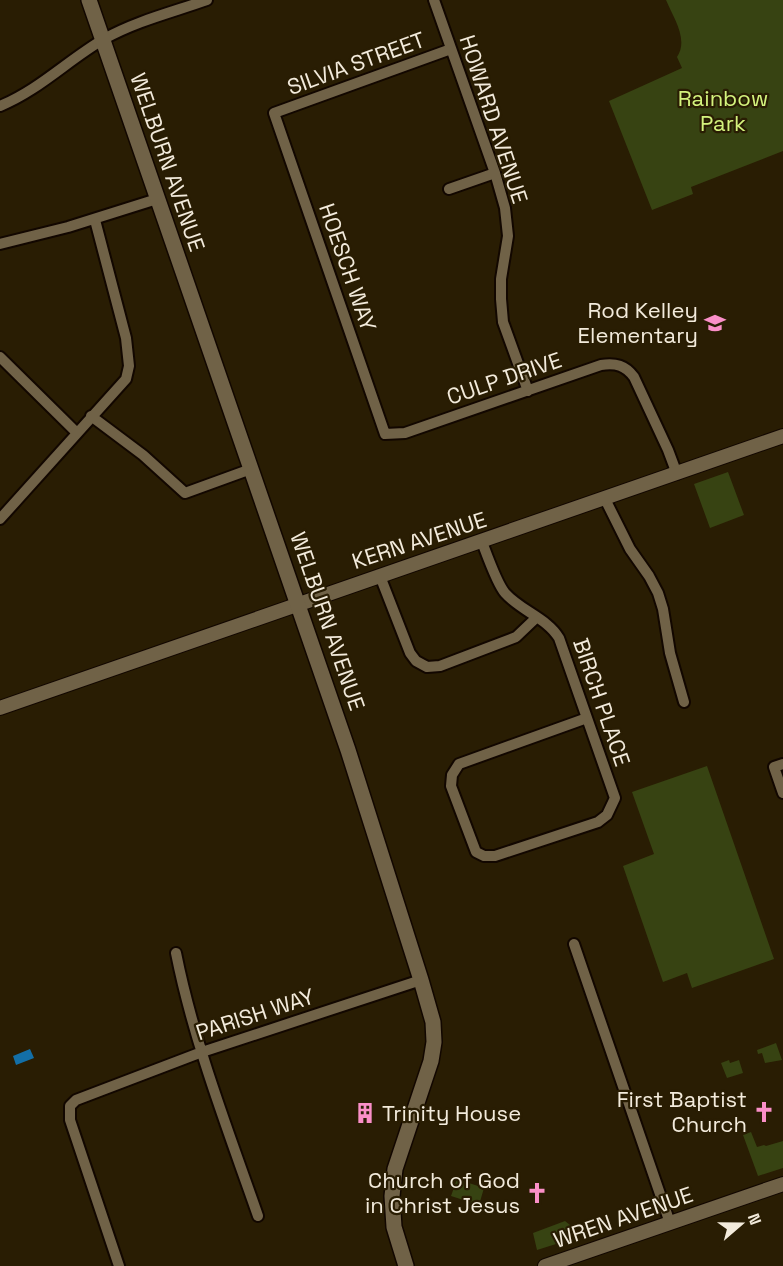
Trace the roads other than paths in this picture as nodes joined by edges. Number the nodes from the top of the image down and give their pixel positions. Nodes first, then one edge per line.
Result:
1 (89, 0) edge
2 (207, 0) edge
3 (434, 0) edge
4 (103, 40) junction
5 (451, 49) junction
6 (0, 106) edge
7 (274, 113) joint
8 (495, 173) junction
9 (449, 189) dead end
10 (157, 199) junction
11 (95, 220) junction
12 (0, 244) edge
13 (0, 357) edge
14 (528, 391) junction
15 (91, 416) junction
16 (76, 432) junction
17 (384, 434) joint
18 (783, 436) edge
19 (251, 469) junction
20 (677, 474) junction
21 (605, 499) junction
22 (0, 519) edge
23 (482, 542) junction
24 (380, 576) junction
25 (298, 603) junction
26 (537, 618) junction
27 (684, 702) dead end
28 (0, 708) edge
29 (587, 718) junction
30 (783, 764) edge
31 (783, 793) edge
32 (574, 944) dead end
33 (176, 953) dead end
34 (421, 980) junction
35 (202, 1052) junction
36 (783, 1184) edge
37 (258, 1216) dead end
38 (670, 1223) junction
39 (119, 1266) edge
40 (406, 1266) edge
41 (545, 1266) edge

1 - 4 main road, WELBURN AVENUE
2 - 4 street
3 - 5 street, HOWARD AVENUE
4 - 6 street
4 - 10 main road, WELBURN AVENUE
5 - 7 street, SILVIA STREET
5 - 8 street, HOWARD AVENUE
7 - 17 street, HOESCH WAY
8 - 9 street
8 - 14 street, HOWARD AVENUE
10 - 11 street
10 - 19 main road, WELBURN AVENUE
11 - 12 street
11 - 15 street
13 - 16 street
14 - 17 street, CULP DRIVE
14 - 20 street, CULP DRIVE
15 - 16 street
15 - 19 street
16 - 22 street
18 - 20 street, KERN AVENUE
19 - 25 main road, WELBURN AVENUE
20 - 21 street, KERN AVENUE
21 - 23 street, KERN AVENUE
21 - 27 street
23 - 24 street, KERN AVENUE
23 - 26 street, BIRCH PLACE
24 - 25 street, KERN AVENUE
24 - 26 street
25 - 28 street, KERN AVENUE
25 - 34 main road, WELBURN AVENUE
26 - 29 street, BIRCH PLACE
29 - 29 street, BIRCH PLACE
30 - 31 street
32 - 38 street
33 - 35 street
34 - 35 street, PARISH WAY
34 - 40 main road, WELBURN AVENUE
35 - 37 street
35 - 39 street, PARISH WAY
36 - 38 street, WREN AVENUE
38 - 41 street, WREN AVENUE

